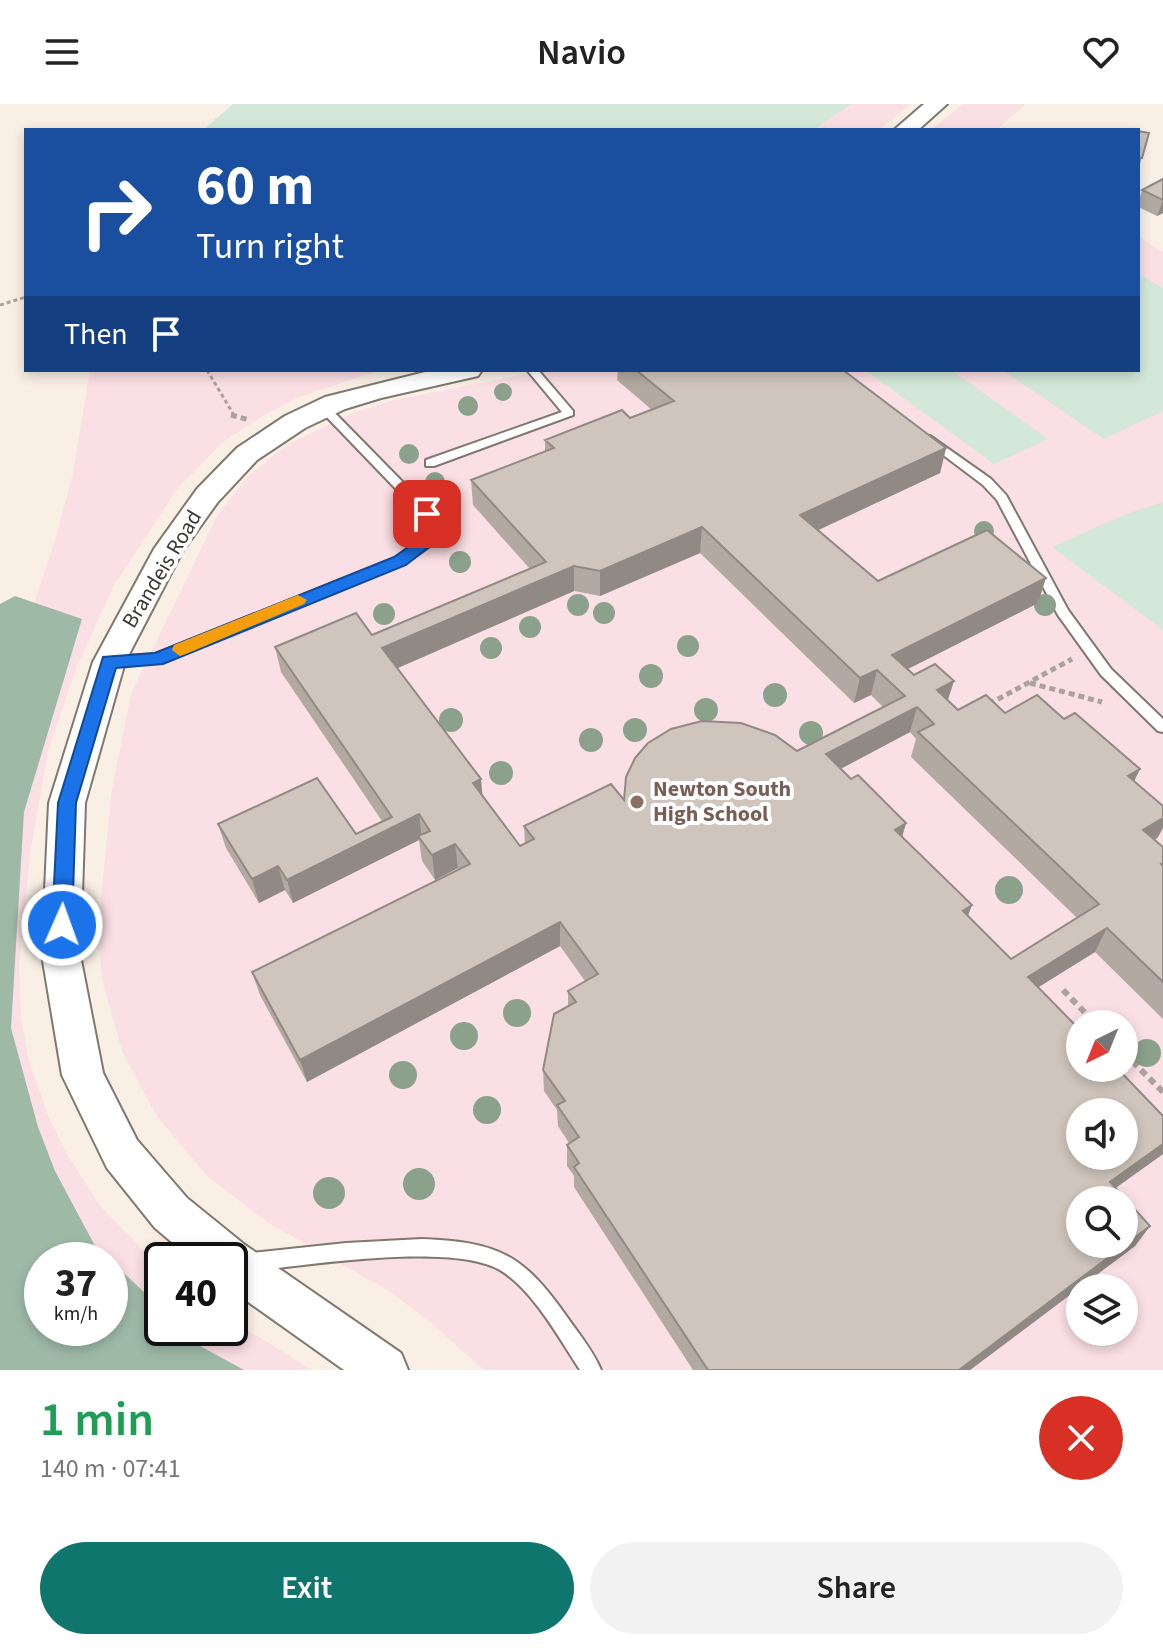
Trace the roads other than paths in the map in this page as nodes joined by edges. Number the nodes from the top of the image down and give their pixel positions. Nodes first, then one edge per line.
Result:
1 (937, 104) edge
2 (907, 128) edge
3 (460, 372) edge
4 (534, 372) edge
5 (309, 415) junction
6 (924, 435) edge
7 (430, 463) dead end
8 (109, 662) junction
9 (1163, 727) edge
10 (206, 1242) edge
11 (248, 1261) edge
12 (248, 1275) edge
13 (384, 1370) edge
14 (591, 1370) edge

1 - 2 street
3 - 5 street, Brandeis Road
4 - 7 lane
5 - 8 street, Brandeis Road
5 - 8 lane
6 - 9 lane
8 - 10 street, Brandeis Road
11 - 14 lane
12 - 13 street, Brandeis Road

